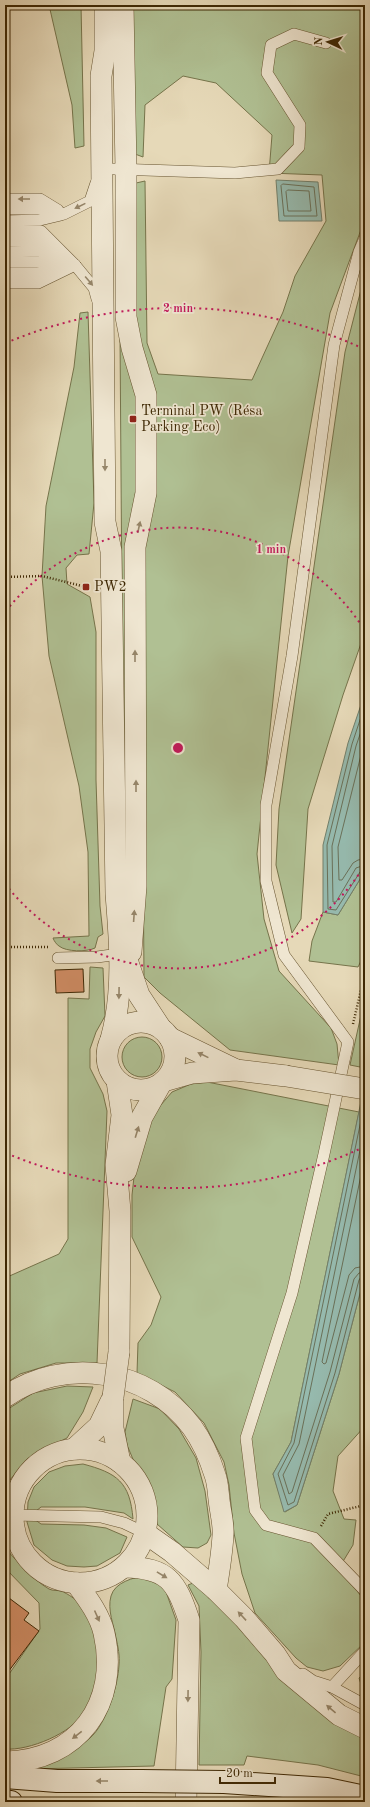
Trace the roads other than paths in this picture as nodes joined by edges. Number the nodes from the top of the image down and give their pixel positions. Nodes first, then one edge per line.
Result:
1 (105, 5) edge
2 (123, 5) edge
3 (326, 43) dead end
4 (114, 166) junction
5 (5, 199) edge
6 (5, 209) edge
7 (64, 214) junction
8 (5, 221) edge
9 (5, 232) edge
10 (365, 238) edge
11 (5, 241) edge
12 (5, 252) edge
13 (5, 262) edge
14 (75, 265) junction
15 (5, 273) edge
16 (5, 283) edge
17 (104, 329) junction
18 (111, 551) junction
19 (123, 953) junction
20 (58, 958) dead end
21 (165, 1032) junction
22 (111, 1039) junction
23 (236, 1070) junction
24 (117, 1081) junction
25 (162, 1083) junction
26 (365, 1089) edge
27 (120, 1211) junction
28 (5, 1397) edge
29 (113, 1397) junction
30 (74, 1449) junction
31 (120, 1462) junction
32 (12, 1501) edge
33 (145, 1533) junction
34 (12, 1539) edge
35 (125, 1567) junction
36 (76, 1583) junction
37 (216, 1590) junction
38 (365, 1591) edge
39 (365, 1651) edge
40 (275, 1654) junction
41 (332, 1687) junction
42 (365, 1705) edge
43 (365, 1728) edge
44 (5, 1762) edge
45 (5, 1777) edge
46 (365, 1797) edge
47 (5, 1801) edge
48 (11, 1802) edge
49 (186, 1802) edge

1 - 4 street
2 - 4 street
3 - 4 lane
4 -> 7 lane
4 - 17 street
4 - 18 street
19 -> 4 street
7 -> 5 lane
6 - 7 lane
7 - 8 lane
9 - 14 lane
10 - 38 lane
11 - 14 lane
12 - 14 lane
13 - 14 lane
14 - 15 lane
14 - 16 lane
14 -> 17 lane
17 -> 18 street
18 - 19 street
19 - 20 lane
19 - 21 street
19 -> 22 street
21 - 22 street
23 -> 21 street
21 - 25 street
22 - 24 street
23 - 25 street
23 - 26 street, bridge
24 - 25 street
24 - 27 street
27 -> 25 street
27 - 29 street, bridge
28 - 37 street
29 - 30 street
29 - 31 street
30 - 31 street
30 - 32 street
31 - 33 street
32 - 33 lane
32 - 34 street
33 - 35 street
33 - 37 street
34 - 36 street
35 - 36 street
35 -> 49 street
36 -> 44 street
40 -> 37 street
39 - 41 lane
40 - 41 lane
43 -> 40 street
41 - 42 lane
46 -> 45 main road, bridge
47 - 48 main road

